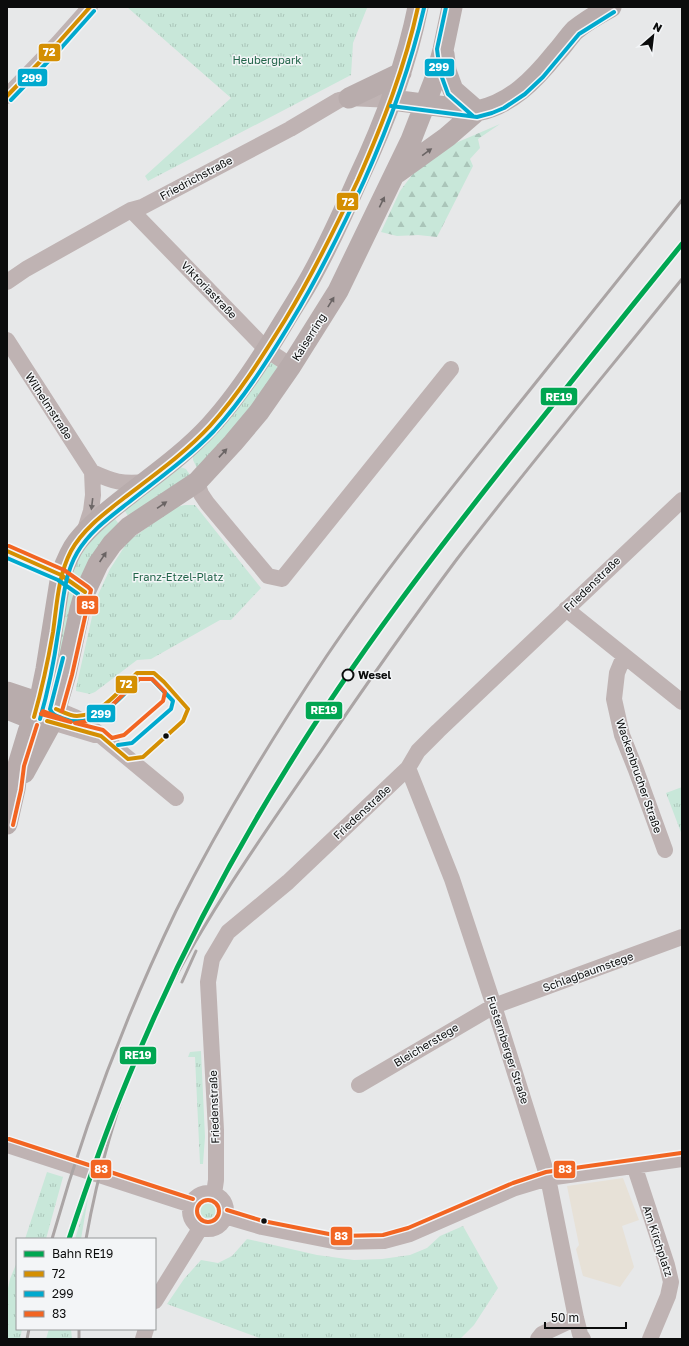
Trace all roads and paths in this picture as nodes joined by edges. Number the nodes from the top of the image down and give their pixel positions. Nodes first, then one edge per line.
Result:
1 (90, 7) edge
2 (418, 7) edge
3 (452, 7) edge
4 (611, 7) edge
5 (443, 50) junction
6 (401, 73) junction
7 (7, 96) edge
8 (349, 98) junction
9 (392, 100) junction
10 (425, 105) junction
11 (477, 111) junction
12 (395, 175) junction
13 (131, 210) junction
14 (7, 282) edge
15 (7, 340) edge
16 (267, 350) junction
17 (291, 366) junction
18 (451, 369) dead end
19 (178, 457) junction
20 (92, 472) junction
21 (146, 482) junction
22 (197, 482) junction
23 (682, 500) edge
24 (83, 535) junction
25 (7, 551) edge
26 (61, 575) junction
27 (85, 592) junction
28 (566, 609) junction
29 (624, 656) junction
30 (7, 692) edge
31 (682, 702) edge
32 (7, 709) edge
33 (45, 713) junction
34 (408, 768) junction
35 (176, 798) dead end
36 (7, 824) edge
37 (665, 850) dead end
38 (682, 937) edge
39 (494, 1006) junction
40 (359, 1085) dead end
41 (7, 1145) edge
42 (682, 1159) edge
43 (634, 1165) junction
44 (548, 1178) junction
45 (214, 1194) junction
46 (191, 1204) junction
47 (225, 1216) junction
48 (202, 1227) junction
49 (156, 1299) edge
50 (576, 1318) junction
51 (538, 1339) edge
52 (583, 1339) edge
53 (650, 1339) edge

1 - 7 street
2 - 6 main road
3 - 5 main road
4 - 11 main road
5 - 10 main road
5 - 11 main road
6 - 8 main road
6 - 9 main road
8 - 9 street, Friedrichstraße
8 - 13 street, Friedrichstraße
9 - 10 main road
9 - 16 main road
10 - 11 main road
10 - 12 main road, Kaiserring
12 -> 11 main road
17 -> 12 main road, Kaiserring
13 - 14 street, Friedrichstraße
13 - 16 street, Viktoriastraße
15 - 20 street, Wilhelmstraße
16 - 17 street, Viktoriastraße
16 - 19 main road
22 -> 17 main road, Kaiserring
18 - 22 street
19 - 21 main road
19 - 22 main road
20 - 21 street
20 -> 24 street
21 - 24 main road
27 -> 22 main road, Kaiserring
23 - 28 street, Friedenstraße
24 - 26 main road
25 - 26 street
26 - 27 street
26 - 33 main road
27 - 33 main road, Kaiserring
28 - 29 street
28 - 34 street, Friedenstraße
29 - 31 street
29 - 37 street, Wackenbrucher Straße
30 - 33 main road
32 - 33 main road
33 - 35 street
33 - 36 main road
34 - 39 street, Fusternberger Straße
34 - 45 street, Friedenstraße
38 - 39 street, Schlagbaumstege
39 - 40 street, Bleicherstege
39 - 44 street, Fusternberger Straße
41 - 46 street
42 - 43 street
43 - 44 street
43 - 53 street, Am Kirchplatz
44 - 47 street
44 - 50 street, Fusternberger Straße
45 - 46 street
45 - 47 street
46 - 48 street
47 - 48 street
48 - 49 street
50 - 51 street
50 - 52 street, Fusternberger Straße

